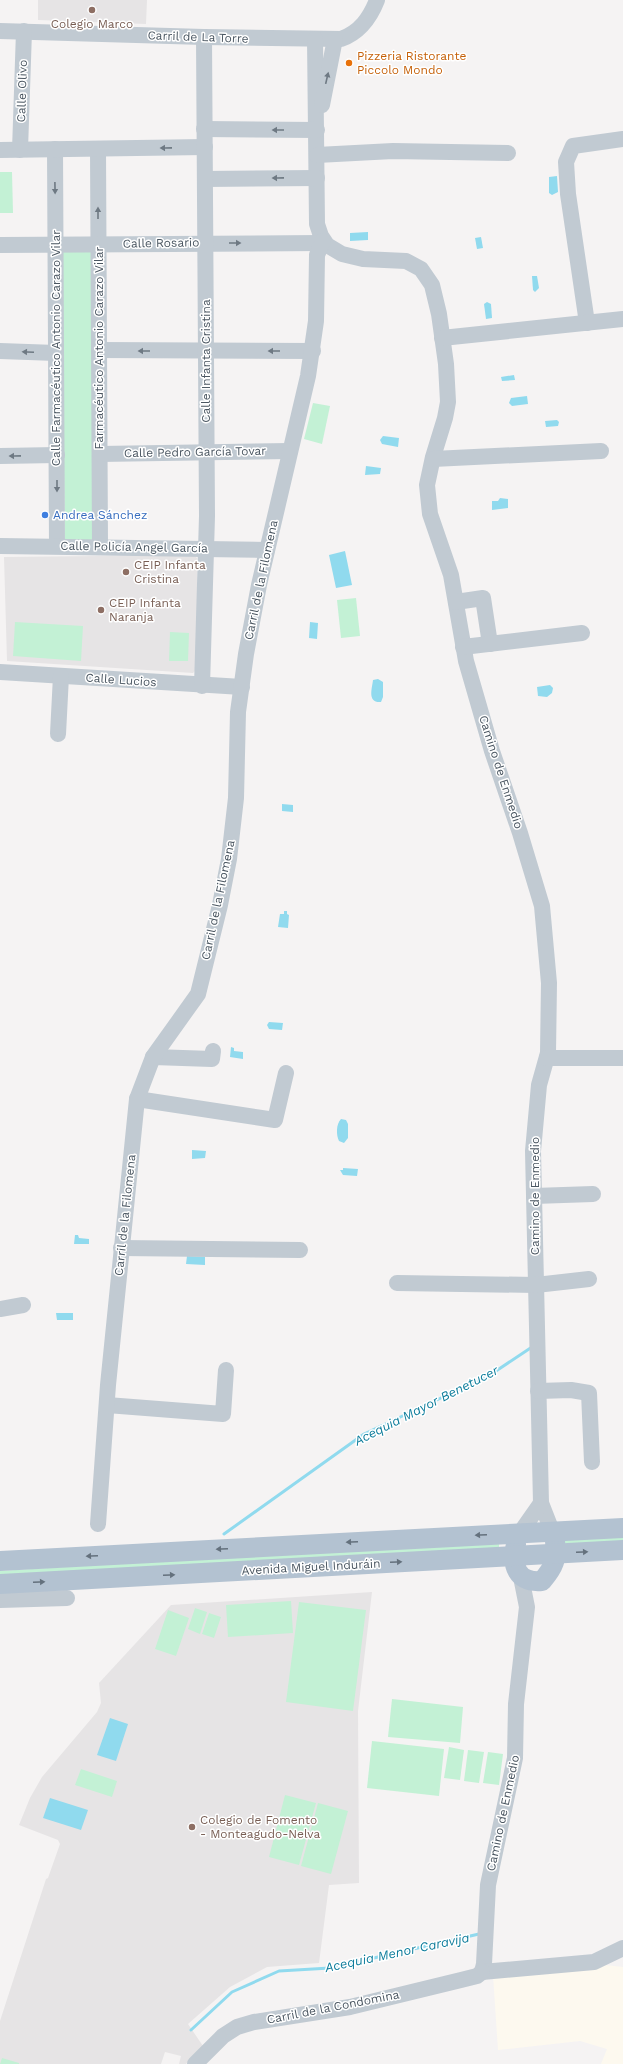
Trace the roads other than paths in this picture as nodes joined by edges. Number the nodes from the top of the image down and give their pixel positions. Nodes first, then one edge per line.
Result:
1 (377, 0) edge
2 (0, 30) edge
3 (24, 31) junction
4 (204, 37) junction
5 (335, 39) junction
6 (315, 40) junction
7 (204, 130) junction
8 (317, 130) junction
9 (623, 139) edge
10 (205, 147) junction
11 (55, 149) junction
12 (98, 149) junction
13 (0, 150) edge
14 (20, 150) junction
15 (508, 153) dead end
16 (317, 155) junction
17 (317, 178) junction
18 (205, 179) junction
19 (205, 242) junction
20 (323, 242) junction
21 (98, 244) junction
22 (0, 245) edge
23 (55, 245) junction
24 (623, 319) edge
25 (587, 323) junction
26 (442, 338) junction
27 (99, 350) junction
28 (0, 351) edge
29 (206, 351) junction
30 (313, 352) junction
31 (56, 353) junction
32 (290, 450) junction
33 (601, 451) dead end
34 (207, 452) junction
35 (100, 454) junction
36 (58, 455) junction
37 (0, 456) edge
38 (433, 459) junction
39 (0, 546) edge
40 (57, 546) junction
41 (100, 546) junction
42 (206, 548) junction
43 (267, 550) junction
44 (456, 602) junction
45 (582, 633) dead end
46 (490, 644) junction
47 (463, 647) junction
48 (0, 672) edge
49 (61, 676) junction
50 (202, 686) junction
51 (242, 687) junction
52 (58, 734) dead end
53 (213, 1051) dead end
54 (152, 1057) junction
55 (547, 1058) junction
56 (623, 1058) edge
57 (286, 1073) dead end
58 (137, 1099) junction
59 (592, 1194) dead end
60 (534, 1196) junction
61 (121, 1248) junction
62 (300, 1250) dead end
63 (589, 1279) dead end
64 (397, 1283) dead end
65 (536, 1285) junction
66 (23, 1305) dead end
67 (0, 1309) edge
68 (226, 1370) dead end
69 (538, 1392) junction
70 (107, 1405) junction
71 (592, 1462) dead end
72 (541, 1503) junction
73 (98, 1524) dead end
74 (623, 1528) edge
75 (552, 1531) junction
76 (520, 1532) junction
77 (623, 1550) edge
78 (557, 1553) junction
79 (514, 1555) junction
80 (0, 1561) edge
81 (521, 1577) junction
82 (542, 1581) junction
83 (0, 1584) edge
84 (67, 1598) dead end
85 (0, 1600) edge
86 (527, 1607) junction
87 (623, 1948) edge
88 (482, 1972) junction
89 (195, 2064) edge

1 - 5 street, Carril de La Torre
2 - 3 street, Carril de La Torre
3 - 4 street, Carril de La Torre
3 - 14 street, Calle Olivo
4 - 6 street, Carril de La Torre
4 - 7 street, Calle Infanta Cristina
5 - 6 street, Carril de La Torre
8 -> 5 street
6 - 8 street
8 -> 7 street
7 - 10 street, Calle Infanta Cristina
8 - 16 street
9 - 25 street
10 -> 12 street
10 - 18 street, Calle Infanta Cristina
11 - 12 street
11 - 14 street
11 -> 23 street, Calle Farmacéutico Antonio Carazo Vilar
21 -> 12 street, Farmacéutico Antonio Carazo Vilar
13 - 14 street
15 - 16 street
16 - 17 street
17 -> 18 street
17 - 20 street
18 - 19 street, Calle Infanta Cristina
19 -> 20 street, Calle Rosario
19 - 21 street, Calle Rosario
19 - 29 street, Calle Infanta Cristina
20 - 26 street, Camino de Enmedio
20 - 30 street, Carril de la Filomena
21 - 23 street, Calle Rosario
21 - 27 street, Farmacéutico Antonio Carazo Vilar
22 - 23 street, Calle Rosario
23 - 31 street, Calle Farmacéutico Antonio Carazo Vilar
24 - 25 street
25 - 26 street
26 - 38 street, Camino de Enmedio
29 -> 27 street
27 - 35 street, Farmacéutico Antonio Carazo Vilar
31 -> 28 street
30 -> 29 street
29 - 34 street, Calle Infanta Cristina
30 - 32 street, Carril de la Filomena
31 - 36 street, Calle Farmacéutico Antonio Carazo Vilar
32 - 34 street, Calle Pedro García Tovar
32 - 43 street, Carril de la Filomena
33 - 38 street
34 - 35 street, Calle Pedro García Tovar
34 - 42 street, Calle Infanta Cristina
35 - 41 street, Farmacéutico Antonio Carazo Vilar
36 -> 37 street
36 -> 40 street, Calle Farmacéutico Antonio Carazo Vilar
38 - 44 street, Camino de Enmedio
39 - 40 street, Calle Policía Angel García
40 - 41 street, Calle Policía Angel García
41 - 42 street, Calle Policía Angel García
42 - 43 street, Calle Policía Angel García
42 - 50 street, Calle Infanta Cristina
43 - 51 street, Carril de la Filomena
44 - 46 street
44 - 47 street, Camino de Enmedio
45 - 46 street
46 - 47 street
47 - 55 street, Camino de Enmedio
48 - 49 street, Calle Lucios
49 - 50 street, Calle Lucios
49 - 52 street
50 - 51 street, Calle Lucios
51 - 54 street, Carril de la Filomena
53 - 54 street
54 - 58 street, Carril de la Filomena
55 - 56 street
55 - 60 street, Camino de Enmedio
57 - 58 street
58 - 61 street, Carril de la Filomena
59 - 60 street
60 - 65 street, Camino de Enmedio
61 - 62 street
61 - 70 street, Carril de la Filomena
63 - 65 street
64 - 65 street
65 - 69 street, Camino de Enmedio
66 - 67 street
68 - 70 street
69 - 71 street
69 - 72 street, Camino de Enmedio
70 - 73 street, Carril de la Filomena
72 - 75 street, Camino de Enmedio
72 - 76 street
74 - 75 main road, Avenida Miguel Induráin
75 - 76 main road, Avenida Miguel Induráin
75 - 78 main road
76 - 79 main road
76 -> 80 main road, Avenida Miguel Induráin
78 -> 77 main road, Avenida Miguel Induráin
78 - 79 main road, Avenida Miguel Induráin
78 - 82 main road
79 - 81 main road
83 -> 79 main road, Avenida Miguel Induráin
81 - 82 main road
81 - 86 street
82 - 86 street
84 - 85 street
86 - 88 street, Camino de Enmedio
87 - 88 street, Carril de la Condomina
88 - 89 street, Carril de la Condomina

